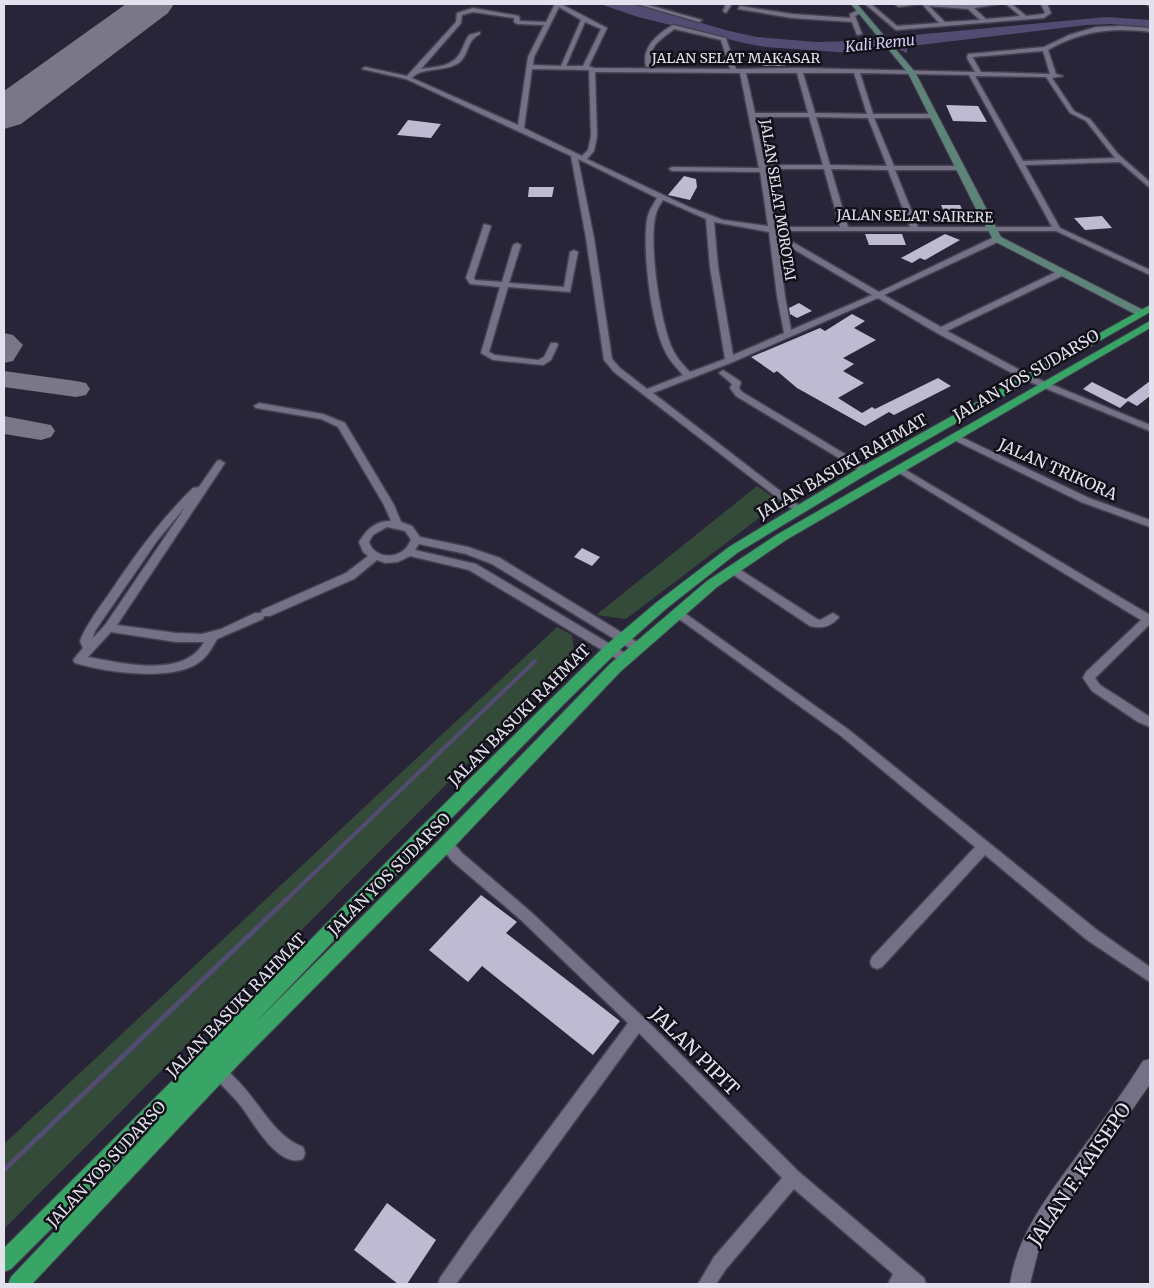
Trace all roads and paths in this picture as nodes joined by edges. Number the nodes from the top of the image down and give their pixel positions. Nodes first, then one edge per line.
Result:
1 (558, 4) edge
2 (640, 4) edge
3 (729, 4) edge
4 (854, 4) edge
5 (866, 4) edge
6 (917, 4) edge
7 (925, 4) edge
8 (929, 4) edge
9 (996, 4) edge
10 (1009, 4) edge
11 (1044, 4) edge
12 (898, 5) edge
13 (970, 7) junction
14 (740, 8) dead end
15 (830, 10) dead end
16 (726, 11) dead end
17 (860, 11) junction
18 (1024, 17) junction
19 (584, 19) junction
20 (607, 20) dead end
21 (699, 20) dead end
22 (830, 20) junction
23 (854, 20) junction
24 (984, 20) junction
25 (548, 24) junction
26 (595, 24) junction
27 (944, 24) junction
28 (1150, 30) edge
29 (478, 33) dead end
30 (859, 34) dead end
31 (440, 45) junction
32 (457, 46) junction
33 (1045, 50) junction
34 (648, 66) junction
35 (530, 67) junction
36 (563, 67) junction
37 (365, 69) dead end
38 (590, 69) junction
39 (724, 70) junction
40 (733, 70) junction
41 (742, 70) junction
42 (799, 70) junction
43 (417, 71) junction
44 (856, 71) junction
45 (912, 72) junction
46 (971, 74) junction
47 (980, 75) junction
48 (1054, 76) junction
49 (408, 78) junction
50 (752, 115) junction
51 (812, 116) junction
52 (934, 116) junction
53 (871, 117) junction
54 (521, 129) junction
55 (578, 158) junction
56 (1120, 160) junction
57 (1020, 163) junction
58 (826, 168) junction
59 (891, 168) junction
60 (959, 168) junction
61 (672, 169) dead end
62 (763, 169) junction
63 (1150, 186) edge
64 (661, 197) junction
65 (710, 219) junction
66 (487, 226) dead end
67 (844, 227) junction
68 (915, 229) junction
69 (1057, 229) junction
70 (990, 230) junction
71 (773, 231) junction
72 (996, 239) junction
73 (517, 245) dead end
74 (574, 252) dead end
75 (1150, 272) edge
76 (1061, 273) junction
77 (505, 285) junction
78 (879, 295) junction
79 (1147, 315) edge
80 (940, 330) junction
81 (788, 334) junction
82 (554, 344) dead end
83 (730, 360) junction
84 (723, 373) dead end
85 (688, 375) junction
86 (1028, 378) junction
87 (1045, 386) junction
88 (647, 392) junction
89 (259, 406) dead end
90 (1150, 428) edge
91 (955, 437) junction
92 (220, 462) dead end
93 (899, 469) junction
94 (865, 470) junction
95 (212, 475) junction
96 (827, 494) junction
97 (840, 504) junction
98 (800, 510) junction
99 (397, 524) junction
100 (1150, 524) edge
101 (416, 540) junction
102 (409, 552) junction
103 (374, 557) junction
104 (733, 569) junction
105 (116, 592) junction
106 (131, 595) junction
107 (679, 613) junction
108 (833, 617) dead end
109 (1150, 620) edge
110 (109, 628) junction
111 (213, 636) junction
112 (623, 639) junction
113 (638, 648) junction
114 (90, 650) junction
115 (610, 650) junction
116 (626, 659) junction
117 (1150, 722) edge
118 (446, 844) junction
119 (985, 846) junction
120 (877, 962) dead end
121 (1150, 975) edge
122 (266, 1012) junction
123 (638, 1022) junction
124 (1150, 1068) edge
125 (219, 1072) junction
126 (297, 1154) dead end
127 (793, 1178) junction
128 (4, 1262) edge
129 (900, 1278) edge
130 (18, 1284) edge
131 (446, 1284) edge
132 (706, 1284) edge
133 (918, 1284) edge
134 (1020, 1284) edge

1 - 19 street
1 - 25 street
2 - 21 street
3 - 16 street
4 - 5 street
4 - 17 main road
5 - 27 street
6 - 12 street
7 - 27 street
8 - 13 street
9 - 13 street
10 - 18 street
11 - 18 street
13 - 24 street
14 - 22 street
15 - 22 street
17 - 23 street
17 - 45 main road
18 - 24 street
19 - 26 street
19 - 36 street
20 - 26 street
22 - 23 street
23 - 30 street
24 - 27 street
25 - 31 street
25 - 35 street
26 - 38 street
28 - 33 street
29 - 32 street
31 - 32 street
31 - 43 street
32 - 43 street
33 - 47 street
33 - 48 street
34 - 38 street
34 - 39 street
34 - 40 street
35 - 36 street
35 - 54 street
36 - 38 street
37 - 49 street, JALAN SELAT SAIRERE
38 - 39 street, JALAN SELAT MAKASAR
38 - 55 street
39 - 40 street, JALAN SELAT MAKASAR
40 - 41 street, JALAN SELAT MAKASAR
41 - 42 street, JALAN SELAT MAKASAR
41 - 50 street, JALAN SELAT MOROTAI
42 - 44 street, JALAN SELAT MAKASAR
42 - 51 street
43 - 49 street
44 - 45 street, JALAN SELAT MAKASAR
44 - 53 street
45 - 46 street, JALAN SELAT MAKASAR
45 - 52 main road
46 - 47 street, JALAN SELAT MAKASAR
46 - 57 street
47 - 48 street, JALAN SELAT MAKASAR
48 - 56 street
49 - 54 street, JALAN SELAT SAIRERE
50 - 51 street
50 - 62 street, JALAN SELAT MOROTAI
51 - 53 street
51 - 58 street
52 - 53 street
52 - 60 main road
53 - 59 street
54 - 55 street, JALAN SELAT SAIRERE
55 - 64 street, JALAN SELAT SAIRERE
55 - 88 street
56 - 57 street
56 - 63 street
57 - 69 street
58 - 59 street
58 - 62 street
58 - 67 street
59 - 60 street
59 - 68 street
60 - 70 main road
61 - 62 street
62 - 71 street, JALAN SELAT MOROTAI
64 - 65 street, JALAN SELAT SAIRERE
64 - 85 street
65 - 71 street, JALAN SELAT SAIRERE
65 - 83 street
66 - 77 street
67 - 68 street, JALAN SELAT SAIRERE
67 - 71 street, JALAN SELAT SAIRERE
68 - 70 street, JALAN SELAT SAIRERE
69 - 70 street, JALAN SELAT SAIRERE
69 - 75 street
70 - 72 main road
71 - 78 street
71 - 81 street, JALAN SELAT MOROTAI
72 - 76 main road
72 - 78 street
73 - 77 street
74 - 77 street
76 - 79 main road
76 - 80 street
77 - 82 street
78 - 80 street
78 - 81 street
79 - 86 highway, JALAN BASUKI RAHMAT
79 - 87 highway, JALAN YOS SUDARSO
80 - 86 street
81 - 83 street
83 - 85 street
84 - 94 street
85 - 88 street
86 - 87 street
86 - 94 highway, JALAN BASUKI RAHMAT
87 - 90 street
87 - 91 highway, JALAN YOS SUDARSO
88 - 98 street
89 - 99 street
91 - 93 highway, JALAN YOS SUDARSO
91 - 100 street, JALAN TRIKORA
92 - 95 street
93 - 97 highway, JALAN YOS SUDARSO
93 - 109 street
94 - 96 highway, JALAN BASUKI RAHMAT
95 - 105 street
95 - 106 street
96 - 97 highway
96 - 98 highway, JALAN BASUKI RAHMAT
97 - 104 highway, JALAN YOS SUDARSO
98 - 112 highway, JALAN BASUKI RAHMAT
99 - 101 street
99 - 103 street
101 - 102 street
101 - 112 street
102 - 103 street
102 - 115 street
103 - 111 street
104 - 107 highway, JALAN YOS SUDARSO
104 - 108 street
105 - 106 street
105 - 114 street
106 - 110 street
107 - 113 highway, JALAN YOS SUDARSO
107 - 119 street
109 - 117 street
110 - 111 street
110 - 114 street
111 - 114 street
112 - 113 street
112 - 115 highway, JALAN BASUKI RAHMAT
113 - 116 highway, JALAN YOS SUDARSO
115 - 116 street
115 - 122 highway, JALAN BASUKI RAHMAT
116 - 118 highway, JALAN YOS SUDARSO
118 - 122 highway, JALAN YOS SUDARSO
118 - 123 street, JALAN PIPIT
119 - 120 street
119 - 121 street
122 - 125 highway, JALAN YOS SUDARSO
122 - 128 highway, JALAN BASUKI RAHMAT
123 - 127 street, JALAN PIPIT
123 - 131 street
124 - 134 street, JALAN F. KAISEPO
125 - 126 street
125 - 130 highway, JALAN YOS SUDARSO
127 - 129 street, JALAN PIPIT
127 - 132 street
129 - 133 street, JALAN PIPIT

